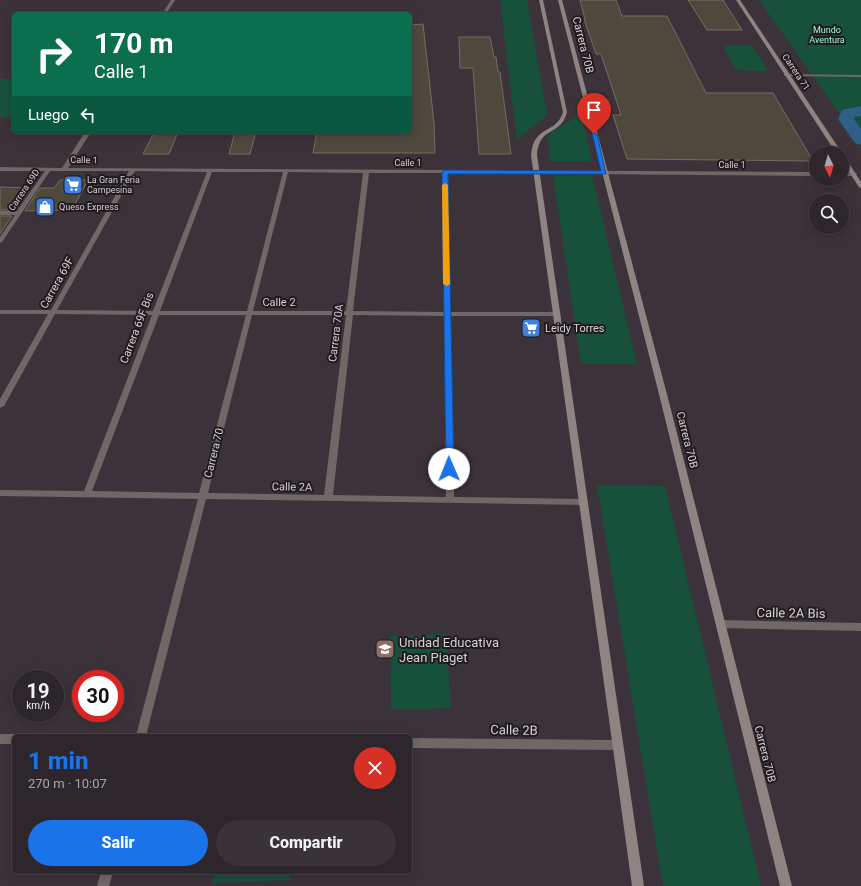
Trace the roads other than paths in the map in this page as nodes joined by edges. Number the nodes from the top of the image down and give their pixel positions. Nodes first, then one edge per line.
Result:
1 (173, 0) edge
2 (541, 0) edge
3 (560, 0) edge
4 (738, 0) edge
5 (165, 12) edge
6 (786, 75) junction
7 (861, 76) edge
8 (87, 134) edge
9 (834, 146) edge
10 (849, 167) edge
11 (0, 169) edge
12 (50, 169) junction
13 (64, 169) junction
14 (133, 170) junction
15 (210, 170) junction
16 (286, 171) junction
17 (366, 171) junction
18 (445, 172) junction
19 (536, 173) junction
20 (604, 173) junction
21 (809, 174) edge
22 (849, 174) edge
23 (854, 174) junction
24 (861, 186) edge
25 (0, 212) edge
26 (20, 213) junction
27 (0, 241) edge
28 (52, 311) junction
29 (0, 312) edge
30 (155, 312) junction
31 (250, 313) junction
32 (447, 313) junction
33 (349, 314) junction
34 (558, 314) junction
35 (0, 406) edge
36 (0, 493) edge
37 (88, 494) junction
38 (203, 496) junction
39 (328, 498) junction
40 (450, 500) junction
41 (584, 502) junction
42 (721, 624) junction
43 (861, 627) edge
44 (142, 734) edge
45 (0, 739) edge
46 (12, 739) edge
47 (412, 743) edge
48 (618, 745) junction
49 (106, 874) edge
50 (103, 886) edge
51 (638, 886) edge
52 (786, 886) edge

1 - 5 street
2 - 19 street
3 - 20 street, Carrera 70B
4 - 6 street, Carrera 71
6 - 7 street
6 - 9 street, Carrera 71
8 - 13 street
10 - 23 street
11 - 12 street, Calle 1
12 - 13 street, Calle 1
12 - 26 street, Carrera 69D
13 - 14 street, Calle 1
14 - 15 street, Calle 1
14 - 28 street, Carrera 69F
15 - 16 street, Calle 1
15 - 30 street, Carrera 69F Bis
16 - 17 street, Calle 1
16 - 31 street, Carrera 70
17 - 18 street, Calle 1
17 - 33 street, Carrera 70A
18 - 19 street, Calle 1
18 - 32 street
19 - 20 street, Calle 1
19 - 34 street
20 - 21 street, Calle 1
20 - 42 street, Carrera 70B
22 - 23 street
23 - 24 street
25 - 26 street
26 - 27 street, Carrera 69D
28 - 29 street, Calle 2
28 - 30 street, Calle 2
28 - 35 street, Carrera 69F
30 - 31 street, Calle 2
30 - 37 street, Carrera 69F Bis
31 - 33 street, Calle 2
31 - 38 street, Carrera 70
32 - 33 street, Calle 2
32 - 34 street, Calle 2
32 - 40 street
33 - 39 street, Carrera 70A
34 - 41 street
36 - 37 street, Calle 2A
37 - 38 street, Calle 2A
38 - 39 street, Calle 2A
38 - 44 street, Carrera 70
39 - 40 street, Calle 2A
40 - 41 street, Calle 2A
41 - 48 street
42 - 43 street, Calle 2A Bis
42 - 52 street, Carrera 70B
45 - 46 street
47 - 48 street, Calle 2B
48 - 51 street
49 - 50 street

